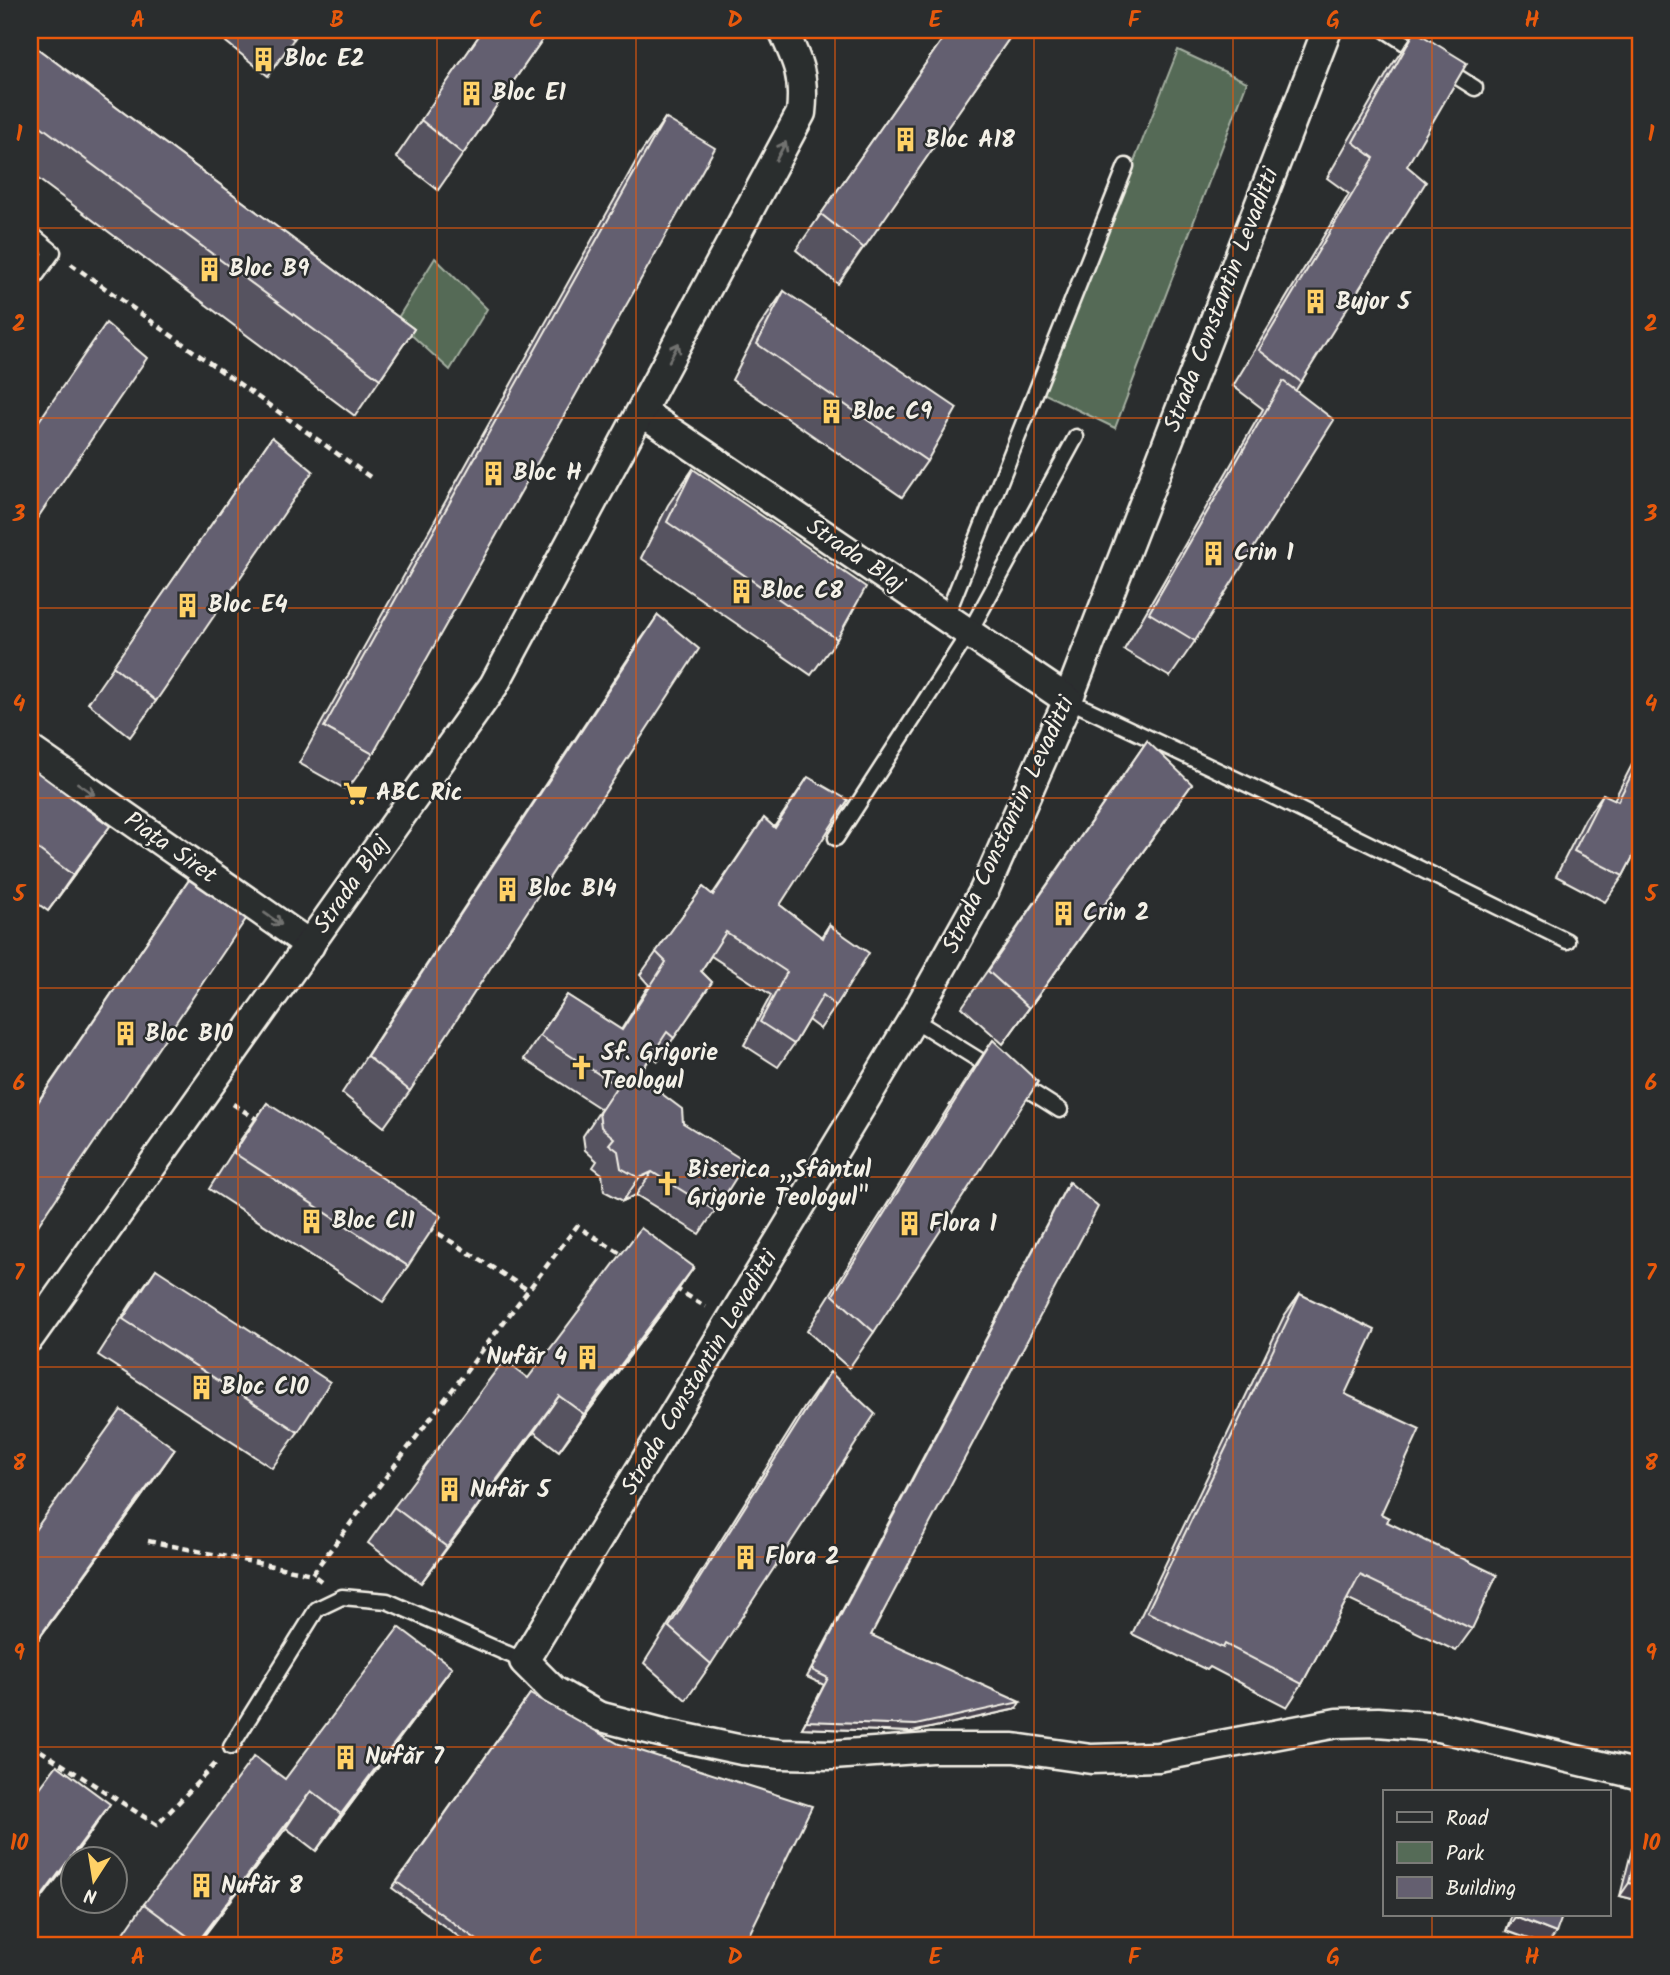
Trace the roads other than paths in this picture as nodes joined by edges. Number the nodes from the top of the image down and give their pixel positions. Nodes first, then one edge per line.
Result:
1 (783, 30) edge
2 (1326, 30) edge
3 (1385, 30) edge
4 (1475, 88) dead end
5 (1126, 166) dead end
6 (30, 233) edge
7 (30, 284) edge
8 (642, 412) junction
9 (1076, 437) dead end
10 (946, 617) junction
11 (969, 633) junction
12 (1068, 700) junction
13 (30, 750) edge
14 (836, 838) edge
15 (1567, 941) dead end
16 (310, 945) junction
17 (913, 1018) junction
18 (1060, 1110) dead end
19 (30, 1337) edge
20 (524, 1661) junction
21 (231, 1747) road end
22 (1640, 1775) edge

8 -> 1 street, Strada Blaj
2 - 12 street, Strada Constantin Levaditti
3 - 4 lane
5 - 10 lane
6 - 7 lane
8 - 10 street, Strada Blaj
8 - 16 street, Strada Blaj
9 - 11 lane
10 - 11 street, Strada Blaj
11 - 12 street, Strada Blaj
11 - 14 lane
12 - 15 lane
12 - 17 street, Strada Constantin Levaditti
13 -> 16 street, Piața Siret
16 - 19 street, Strada Blaj
17 - 18 lane
17 - 20 street, Strada Constantin Levaditti
20 - 21 lane
20 - 22 street

